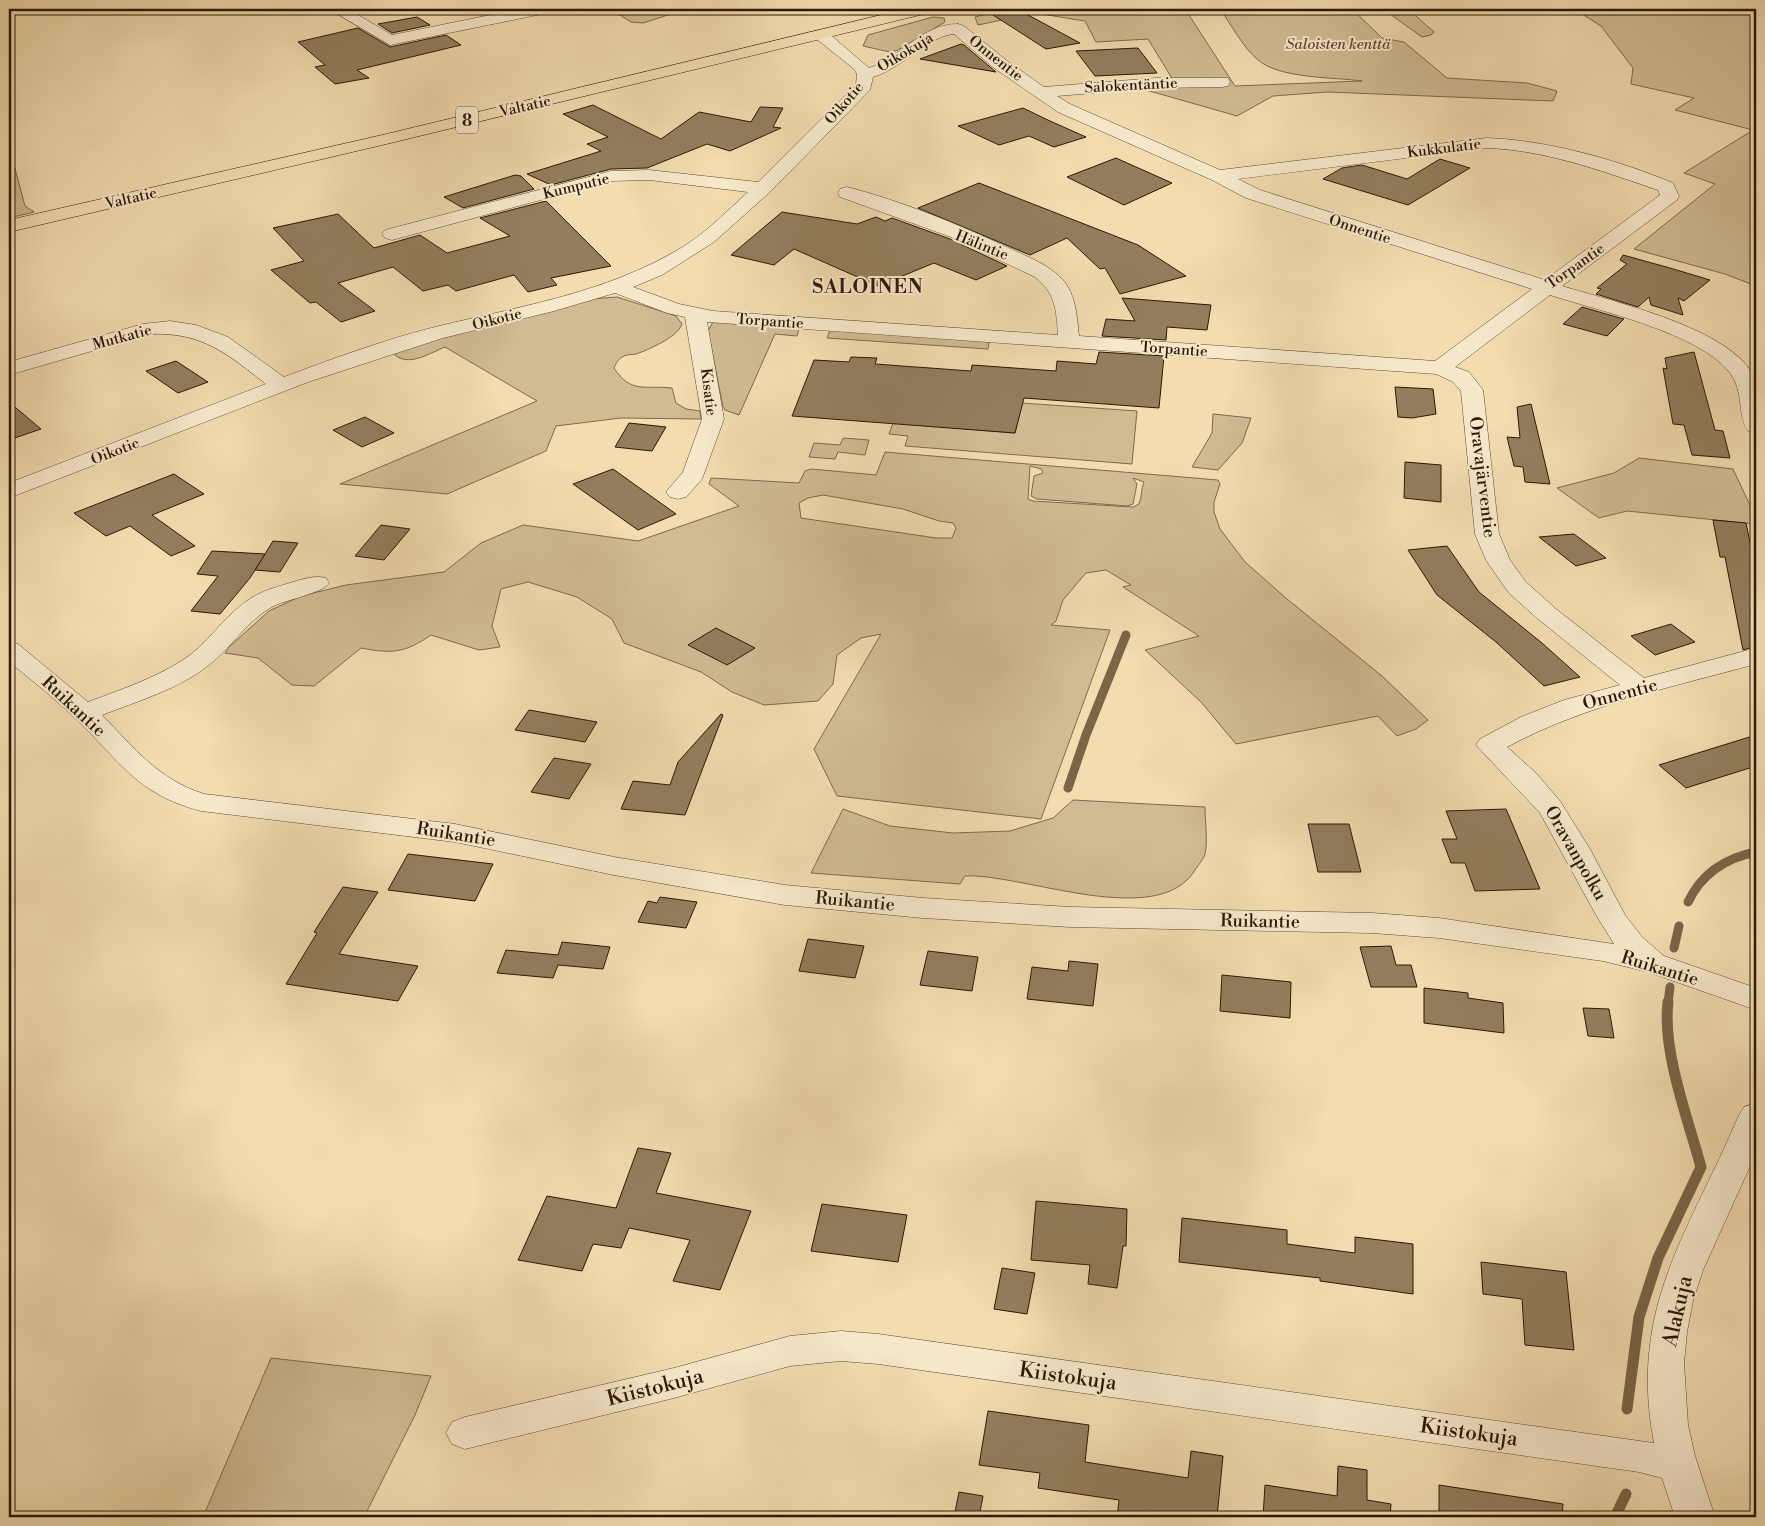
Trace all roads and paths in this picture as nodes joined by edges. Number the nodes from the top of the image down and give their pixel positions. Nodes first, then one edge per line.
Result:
1 (338, 9) edge
2 (542, 9) edge
3 (924, 9) edge
4 (944, 30) joint
5 (820, 34) junction
6 (865, 74) junction
7 (1222, 82) dead end
8 (1040, 92) junction
9 (1218, 176) junction
10 (1666, 187) joint
11 (763, 188) junction
12 (847, 193) dead end
13 (9, 226) edge
14 (392, 234) dead end
15 (616, 287) junction
16 (1544, 288) junction
17 (695, 314) junction
18 (1069, 342) junction
19 (1440, 368) junction
20 (9, 369) edge
21 (281, 385) junction
22 (1756, 426) edge
23 (9, 491) edge
24 (678, 492) dead end
25 (318, 583) dead end
26 (9, 649) edge
27 (1756, 656) edge
28 (1640, 688) junction
29 (84, 713) junction
30 (1490, 745) joint
31 (1656, 964) junction
32 (1756, 1000) edge
33 (1756, 1115) edge
34 (465, 1432) dead end
35 (1677, 1465) junction
36 (1695, 1517) edge

1 - 2 street
3 - 5 highway, Valtatie / 8
4 - 6 street, Oikokuja
4 - 8 street, Onnentie
5 - 6 street, Oikotie
5 - 13 highway, Valtatie / 8
6 - 11 street, Oikotie
7 - 8 street, Salokentäntie
8 - 9 street, Onnentie
9 - 10 street, Kukkulatie
9 - 16 street, Onnentie
10 - 16 street, Torpantie
11 - 14 street, Kumputie
11 - 15 street, Oikotie
12 - 18 street, Hälintie
15 - 17 street, Torpantie
15 - 21 street, Oikotie
16 - 19 street, Torpantie
16 - 22 street, Onnentie
17 - 18 street, Torpantie
17 - 24 street, Kisatie
18 - 19 street, Torpantie
19 - 28 street, Oravajärventie
20 - 21 street, Mutkatie
21 - 23 street, Oikotie
25 - 29 street
26 - 29 street, Ruikantie
27 - 28 street, Onnentie
28 - 30 street, Onnentie
29 - 31 street, Ruikantie
30 - 31 street, Oravanpolku
31 - 32 street, Ruikantie
33 - 35 street, Alakuja
34 - 35 street, Kiistokuja
35 - 36 street, Alakuja

